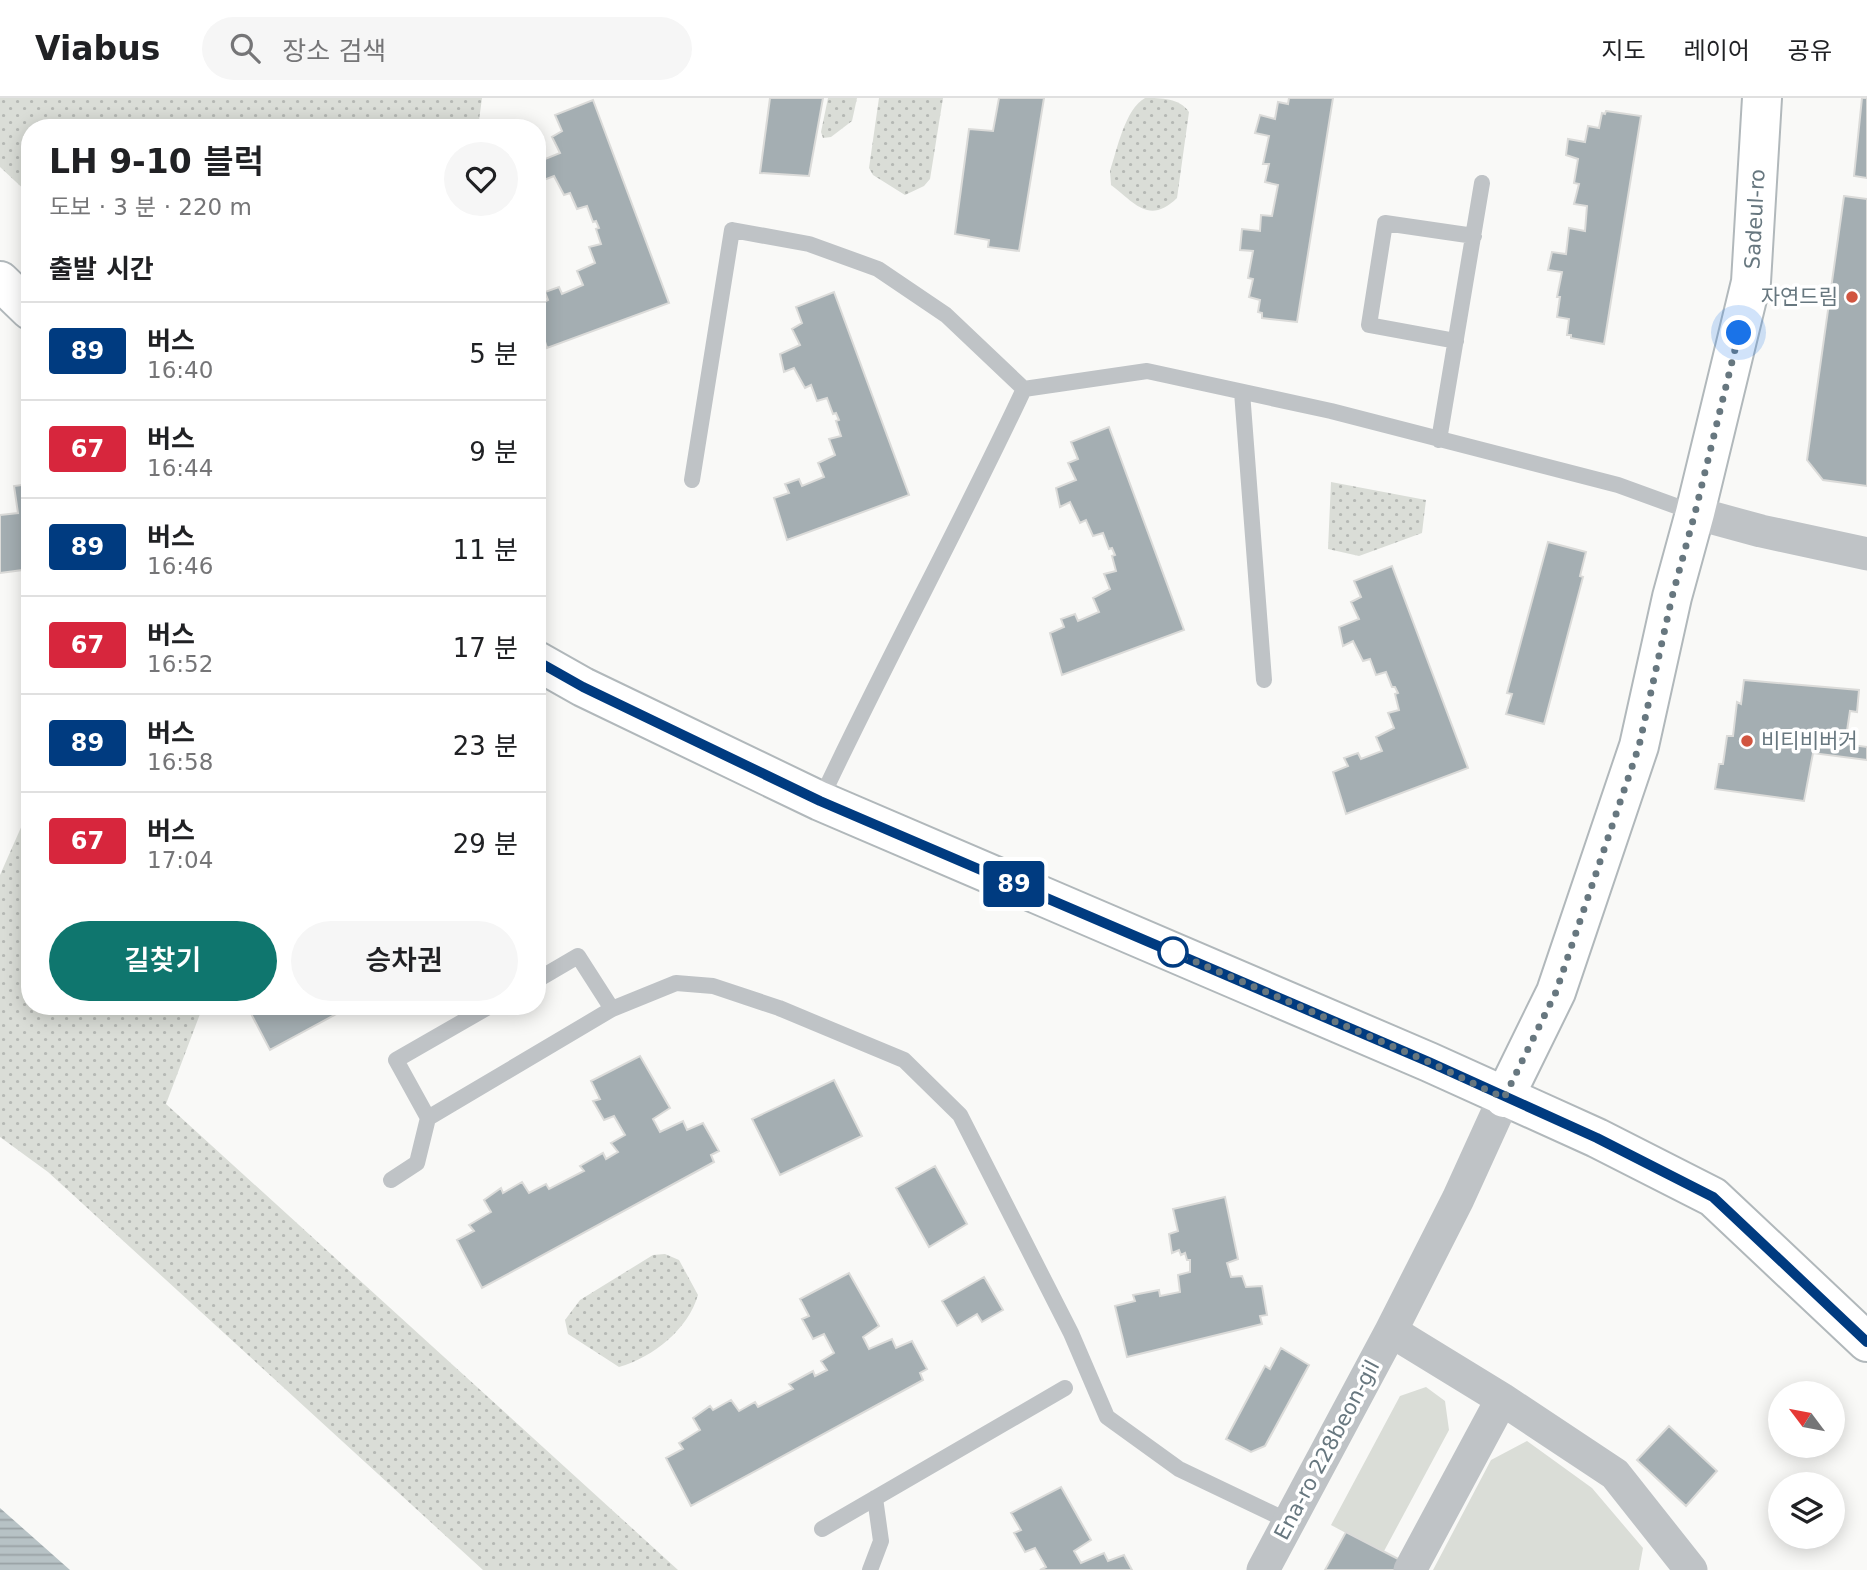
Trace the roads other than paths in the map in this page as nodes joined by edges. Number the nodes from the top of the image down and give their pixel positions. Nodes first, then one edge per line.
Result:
1 (1762, 98) edge
2 (1482, 183) dead end
3 (1474, 236) junction
4 (0, 281) edge
5 (21, 301) edge
6 (1456, 341) junction
7 (1024, 389) junction
8 (1242, 392) junction
9 (1439, 440) junction
10 (692, 480) dead end
11 (1695, 513) junction
12 (1867, 554) edge
13 (546, 666) edge
14 (1264, 680) dead end
15 (820, 801) junction
16 (546, 974) edge
17 (612, 1009) junction
18 (474, 1015) edge
19 (1504, 1098) junction
20 (428, 1118) junction
21 (391, 1180) dead end
22 (1391, 1331) junction
23 (1867, 1342) edge
24 (1065, 1388) dead end
25 (1502, 1399) junction
26 (875, 1498) junction
27 (1288, 1521) junction
28 (822, 1529) dead end
29 (1684, 1567) edge
30 (870, 1570) edge
31 (1263, 1570) edge
32 (1410, 1570) edge

1 - 11 street, Sadeul-ro
2 - 3 lane
3 - 6 lane
3 - 6 lane
4 - 5 street
6 - 9 lane
7 - 8 lane
7 - 10 lane
7 - 15 lane
8 - 9 lane
8 - 14 lane
9 - 11 lane
11 - 12 street
11 - 19 street, Sadeul-ro
13 - 15 street
15 - 19 street
16 - 17 lane
17 - 20 lane
17 - 27 lane
18 - 20 lane
19 - 22 street, Ena-ro 228beon-gil
19 - 23 street
20 - 21 lane
22 - 25 street
22 - 27 street, Ena-ro 228beon-gil
24 - 26 lane
25 - 29 street
25 - 32 street
26 - 28 lane
26 - 30 lane
27 - 31 street, Ena-ro 228beon-gil

